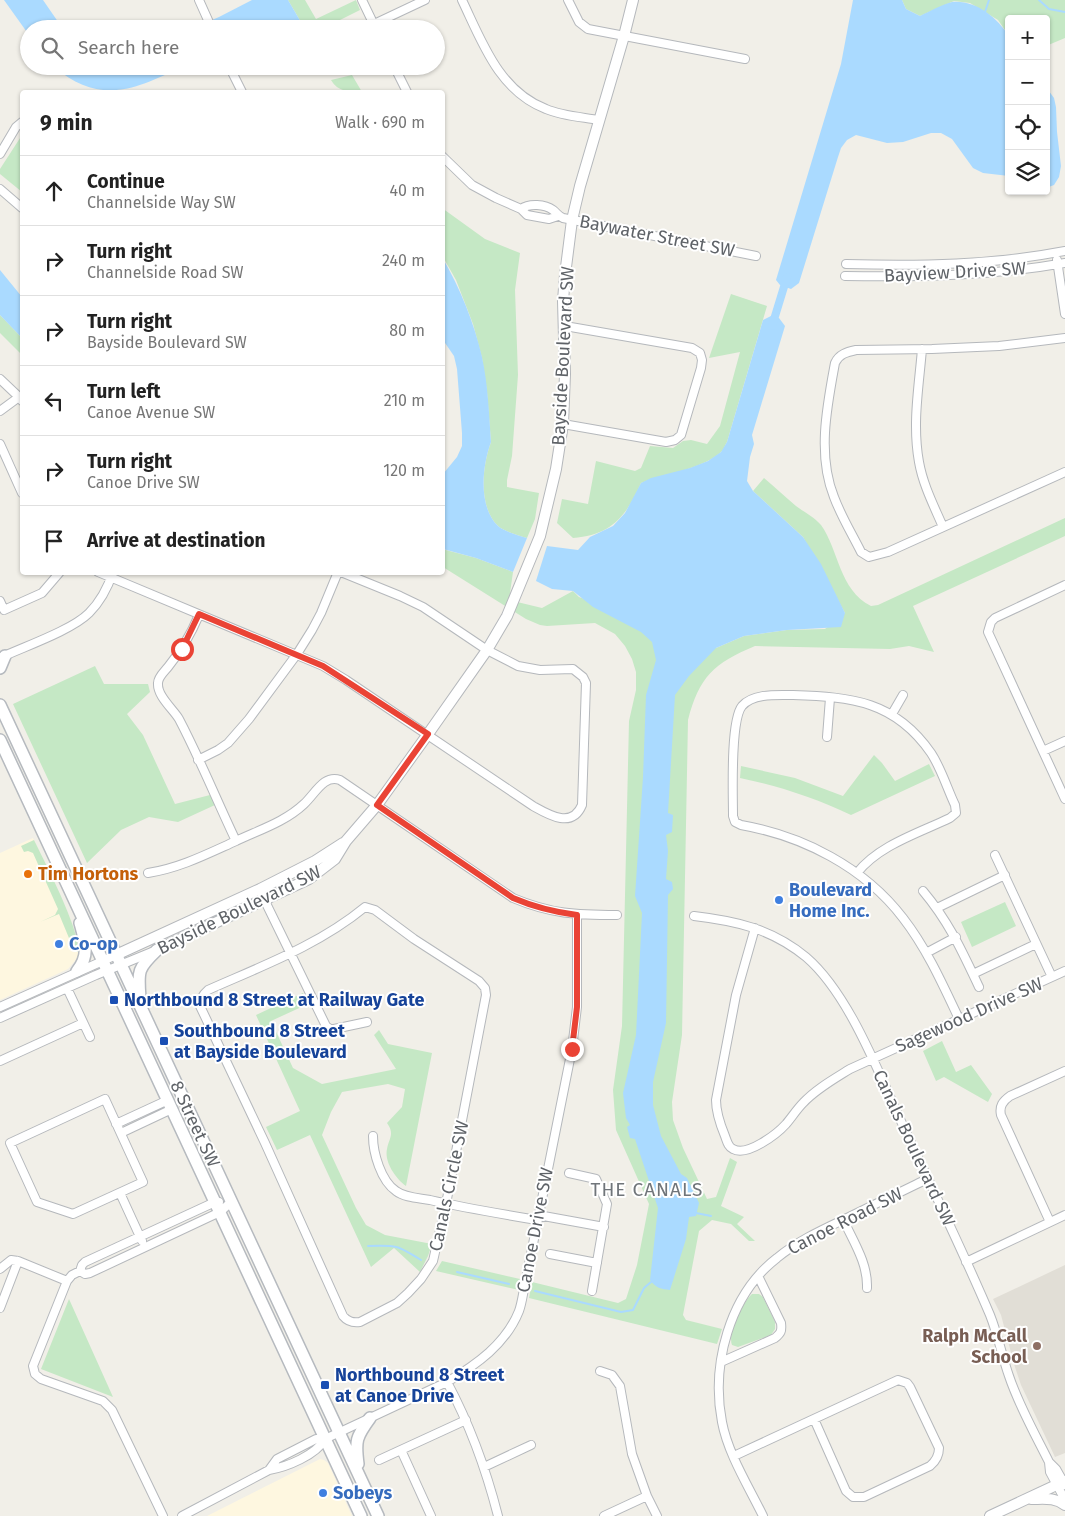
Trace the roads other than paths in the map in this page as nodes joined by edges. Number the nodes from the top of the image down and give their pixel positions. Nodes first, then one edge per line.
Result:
1 (199, 0) edge
2 (362, 0) edge
3 (425, 0) edge
4 (462, 0) edge
5 (568, 0) edge
6 (633, 0) edge
7 (208, 20) edge
8 (372, 20) edge
9 (388, 20) edge
10 (624, 36) junction
11 (744, 59) dead end
12 (234, 75) edge
13 (398, 75) edge
14 (241, 90) edge
15 (406, 90) edge
16 (599, 120) junction
17 (20, 124) edge
18 (0, 154) edge
19 (445, 159) edge
20 (0, 189) edge
21 (20, 206) edge
22 (521, 209) junction
23 (558, 216) junction
24 (572, 220) junction
25 (1065, 251) edge
26 (1056, 253) junction
27 (756, 256) dead end
28 (1061, 263) edge
29 (846, 264) dead end
30 (846, 276) dead end
31 (1065, 314) edge
32 (565, 326) junction
33 (1065, 338) edge
34 (922, 349) junction
35 (0, 379) edge
36 (20, 398) edge
37 (20, 400) edge
38 (0, 411) edge
39 (563, 424) junction
40 (0, 444) edge
41 (1065, 472) edge
42 (20, 489) edge
43 (943, 528) junction
44 (57, 575) edge
45 (112, 575) edge
46 (339, 575) edge
47 (348, 575) edge
48 (1065, 585) edge
49 (0, 601) edge
50 (199, 614) junction
51 (487, 650) junction
52 (297, 654) junction
53 (3, 657) edge
54 (0, 668) edge
55 (0, 695) edge
56 (903, 695) dead end
57 (830, 698) junction
58 (1, 707) edge
59 (892, 714) junction
60 (428, 734) junction
61 (827, 737) dead end
62 (0, 740) edge
63 (1065, 741) edge
64 (1043, 751) junction
65 (198, 760) junction
66 (1065, 799) edge
67 (377, 805) junction
68 (236, 841) junction
69 (346, 842) junction
70 (995, 855) dead end
71 (148, 873) dead end
72 (857, 873) junction
73 (1005, 876) junction
74 (260, 889) junction
75 (923, 891) dead end
76 (265, 901) junction
77 (76, 902) junction
78 (937, 908) junction
79 (577, 915) junction
80 (616, 915) dead end
81 (694, 916) dead end
82 (755, 928) junction
83 (956, 937) junction
84 (1036, 944) junction
85 (157, 950) junction
86 (291, 953) junction
87 (926, 953) junction
88 (119, 960) junction
89 (105, 965) junction
90 (77, 971) junction
91 (1065, 971) edge
92 (973, 974) junction
93 (1052, 977) junction
94 (979, 987) dead end
95 (67, 988) junction
96 (140, 1005) junction
97 (0, 1007) edge
98 (0, 1018) edge
99 (959, 1019) junction
100 (367, 1022) dead end
101 (83, 1023) junction
102 (90, 1037) dead end
103 (872, 1059) junction
104 (0, 1061) edge
105 (1065, 1071) edge
106 (170, 1105) junction
107 (116, 1124) junction
108 (121, 1133) junction
109 (373, 1136) dead end
110 (569, 1173) dead end
111 (927, 1179) junction
112 (120, 1193) junction
113 (231, 1202) junction
114 (446, 1204) junction
115 (217, 1207) junction
116 (1065, 1215) edge
117 (537, 1218) junction
118 (843, 1220) junction
119 (1050, 1222) junction
120 (604, 1228) junction
121 (140, 1237) junction
122 (145, 1247) junction
123 (550, 1254) dead end
124 (18, 1261) junction
125 (966, 1262) junction
126 (597, 1263) junction
127 (0, 1269) edge
128 (80, 1271) junction
129 (758, 1276) junction
130 (67, 1281) junction
131 (867, 1288) dead end
132 (592, 1291) dead end
133 (1, 1304) edge
134 (721, 1362) junction
135 (600, 1371) dead end
136 (447, 1382) junction
137 (370, 1418) junction
138 (466, 1420) junction
139 (814, 1420) junction
140 (339, 1433) junction
141 (325, 1439) junction
142 (531, 1445) dead end
143 (401, 1450) junction
144 (734, 1456) junction
145 (379, 1460) dead end
146 (484, 1467) junction
147 (359, 1476) junction
148 (1062, 1484) edge
149 (647, 1496) junction
150 (1026, 1500) junction
151 (1065, 1500) edge
152 (1065, 1505) edge
153 (162, 1516) edge
154 (182, 1516) edge
155 (361, 1516) edge
156 (378, 1516) edge
157 (432, 1516) edge
158 (498, 1516) edge
159 (604, 1516) edge
160 (657, 1516) edge
161 (762, 1516) edge
162 (990, 1516) edge

1 - 7 street
2 - 8 street
3 - 9 street
4 - 16 street
5 - 10 street
6 - 10 street, Bayside Boulevard SW
10 - 11 street
10 - 16 street, Bayside Boulevard SW
12 - 14 street
13 - 15 street
16 - 24 street, Bayside Boulevard SW
17 - 18 street
19 - 22 street, Baywater Street SW
20 - 21 street
22 - 23 street, Baywater Street SW
22 - 23 street, Baywater Street SW
23 - 24 street, Baywater Street SW
24 - 27 street, Baywater Street SW
24 - 32 street, Bayside Boulevard SW
25 - 26 street, Bayview Drive SW
26 - 28 street
26 - 29 street, Bayview Drive SW
28 - 30 street, Bayview Drive SW
28 - 31 street
32 - 39 street, Bayside Boulevard SW
32 - 39 street
33 - 34 street
34 - 43 street
34 - 43 street
35 - 36 street
37 - 38 street
39 - 51 street, Bayside Boulevard SW
40 - 42 street
41 - 43 street
44 - 49 street
45 - 50 street
45 - 53 street
46 - 52 street
47 - 51 street
48 - 64 street
50 - 52 street
50 - 65 street
51 - 60 street, Bayside Boulevard SW
51 - 60 street
52 - 60 street
52 - 65 street
53 - 54 main road
55 - 58 main road, 8 Street SW
56 - 59 street
57 - 59 street
57 - 61 street
57 - 72 street
58 - 88 main road, 8 Street SW
59 - 72 street
60 - 67 street, Bayside Boulevard SW
62 - 77 main road, 8 Street SW
63 - 64 street
64 - 66 street
65 - 68 street
67 - 68 street
67 - 69 street, Bayside Boulevard SW
67 - 79 street
68 - 71 street
69 - 74 street, Bayside Boulevard SW
69 - 76 street, Bayside Boulevard SW
70 - 73 street
72 - 87 street
73 - 78 street
73 - 84 street
74 - 76 street
74 - 88 street, Bayside Boulevard SW
75 - 78 street
76 - 85 street, Bayside Boulevard SW
76 - 86 street
77 - 89 main road, 8 Street SW
77 - 90 main road
78 - 83 street
79 - 80 street
79 - 117 street, Canoe Drive SW
81 - 82 street, Canals Boulevard SW
82 - 103 street, Canals Boulevard SW
82 - 103 street, Sagewood Drive SW
83 - 87 street
83 - 92 street
84 - 92 street
84 - 93 street
85 - 88 street, Bayside Boulevard SW
85 - 96 main road
86 - 100 street
86 - 114 street, Canals Circle SW
86 - 114 street, Canals Circle SW
87 - 99 street
88 - 89 street
88 - 96 main road, 8 Street SW
89 - 90 street
89 - 95 street
89 - 106 main road, 8 Street SW
90 - 97 street
91 - 93 street, Sagewood Drive SW
92 - 94 street
93 - 99 street, Sagewood Drive SW
95 - 98 street
95 - 101 street
96 - 113 main road, 8 Street SW
99 - 103 street, Sagewood Drive SW
101 - 102 street
101 - 104 street
103 - 111 street, Canals Boulevard SW
105 - 119 street
106 - 107 street
106 - 108 street
106 - 115 main road, 8 Street SW
107 - 108 street
107 - 112 street
108 - 112 street
109 - 114 street
110 - 120 street
111 - 118 street, Canoe Road SW
111 - 125 street, Canals Boulevard SW
112 - 121 street
113 - 115 street
113 - 140 main road, 8 Street SW
114 - 117 street
115 - 121 street
115 - 122 street
115 - 141 main road, 8 Street SW
116 - 119 street
117 - 120 street
117 - 136 street, Canoe Drive SW
118 - 129 street, Canoe Road SW
118 - 131 street
119 - 125 street
120 - 126 street
121 - 122 street
121 - 128 street
122 - 128 street
123 - 126 street
124 - 127 street
124 - 130 street
124 - 133 street
125 - 148 street, Canals Boulevard SW
126 - 132 street
128 - 130 street
129 - 134 street, Canoe Road SW
129 - 134 street
130 - 153 street
134 - 144 street, Canoe Road SW
135 - 149 street
136 - 137 street, Canoe Drive SW
136 - 138 street
137 - 140 street, Canoe Drive SW
137 - 147 main road
138 - 143 street
138 - 146 street
139 - 139 street
139 - 144 street
140 - 141 street, Canoe Drive SW
140 - 147 main road, 8 Street SW
141 - 154 street, Canoe Drive SW
141 - 155 main road, 8 Street SW
142 - 146 street
143 - 145 street
143 - 157 street
144 - 161 street, Canoe Road SW
146 - 158 street
147 - 156 main road, 8 Street SW
148 - 150 street
148 - 151 street, Canals Boulevard SW
149 - 159 street
149 - 160 street
150 - 152 street
150 - 162 street

